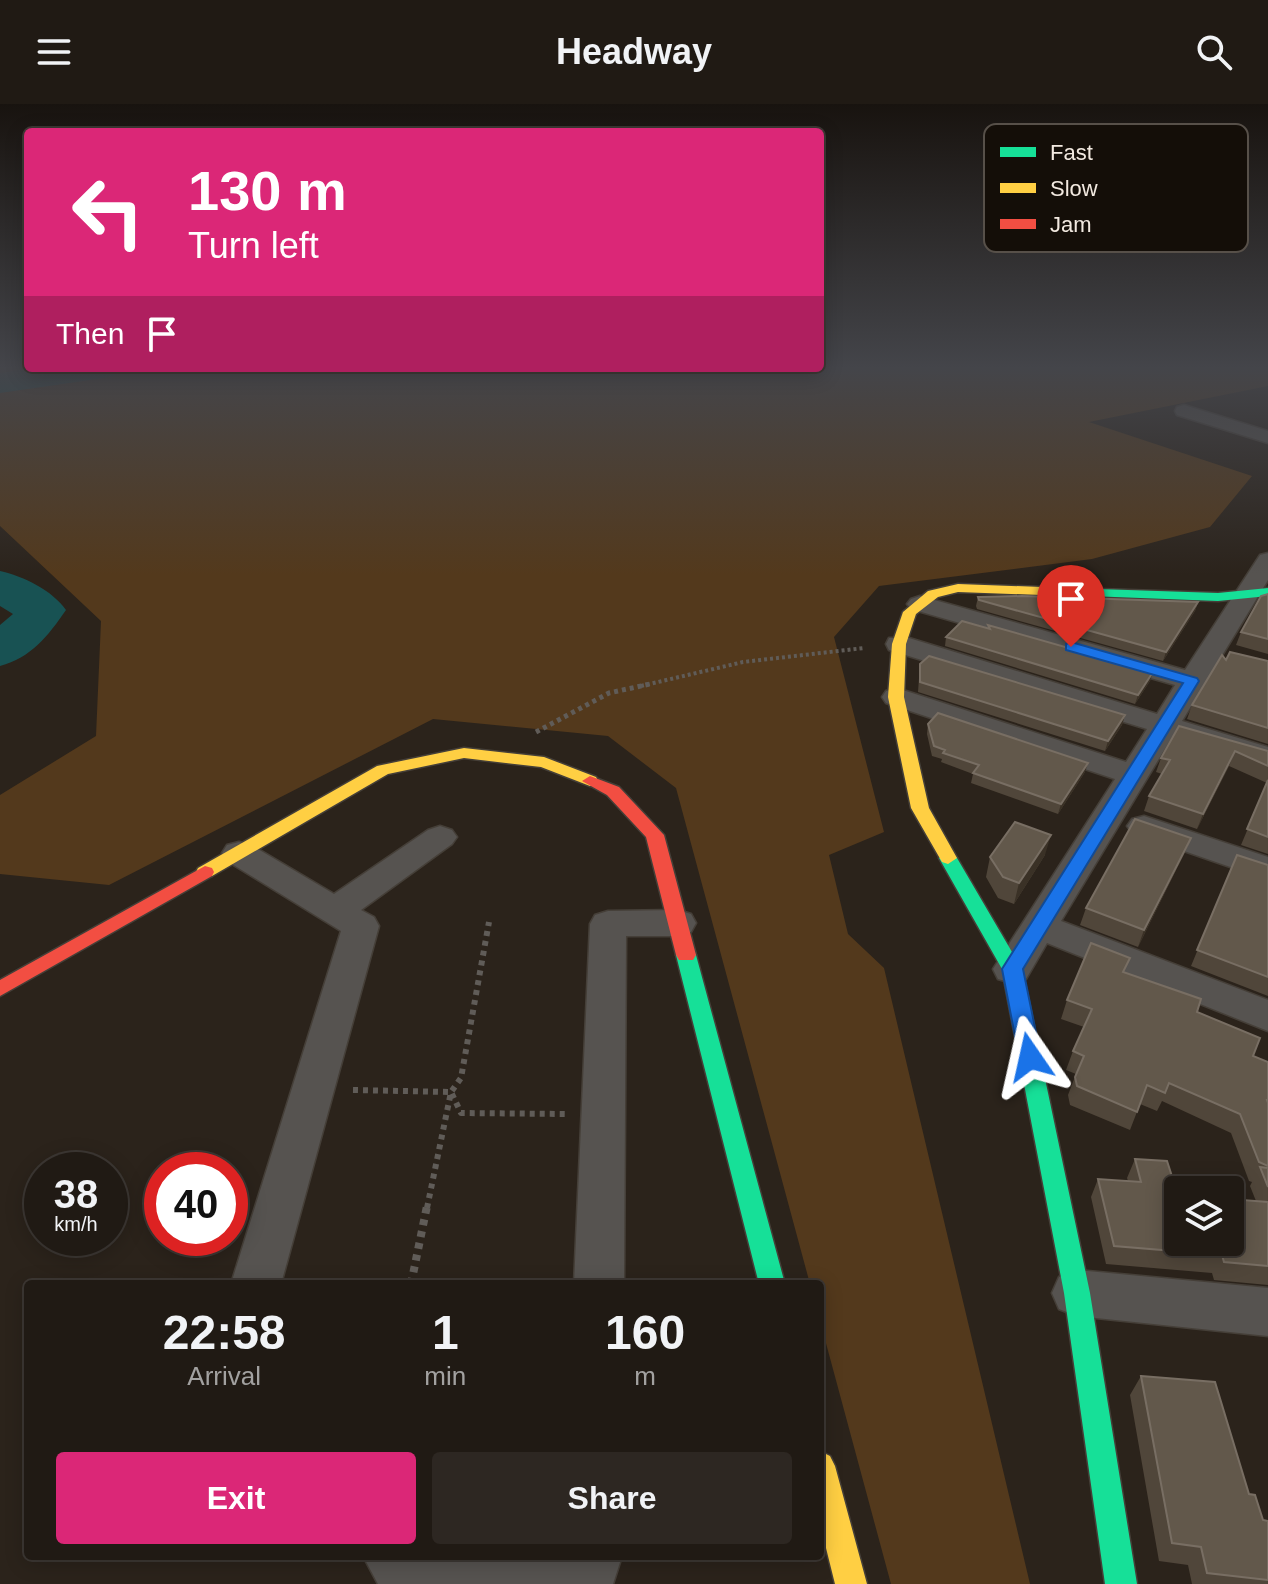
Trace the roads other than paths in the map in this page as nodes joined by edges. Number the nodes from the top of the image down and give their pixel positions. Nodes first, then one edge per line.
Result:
1 (1268, 560) edge
2 (1257, 593) edge
3 (920, 604) junction
4 (899, 644) junction
5 (1192, 681) junction
6 (896, 697) junction
7 (1165, 725) junction
8 (1268, 757) edge
9 (1134, 775) junction
10 (1110, 814) junction
11 (440, 837) dead end
12 (239, 853) junction
13 (1268, 869) edge
14 (334, 911) junction
15 (678, 923) junction
16 (1039, 926) junction
17 (1012, 969) junction
18 (0, 989) edge
19 (1268, 1016) edge
20 (257, 1280) edge
21 (599, 1280) edge
22 (771, 1280) edge
23 (1077, 1293) junction
24 (1268, 1312) edge
25 (824, 1481) edge
26 (592, 1560) edge
27 (407, 1574) edge
28 (851, 1584) edge
29 (1121, 1584) edge

1 - 2 street
2 - 3 street
2 - 5 street
3 - 4 street
3 - 5 street
4 - 6 street
4 - 7 street
5 - 7 street
6 - 9 street
6 - 17 street
7 - 8 street
7 - 9 street
9 - 10 street
10 - 13 street
10 - 16 street
11 - 14 street
12 - 14 street
12 - 15 street
12 - 18 street
14 - 20 street
15 - 21 street
15 - 22 street
16 - 17 street
16 - 19 street
17 - 23 street
23 - 24 street
23 - 29 street
25 - 28 street
26 - 27 street

